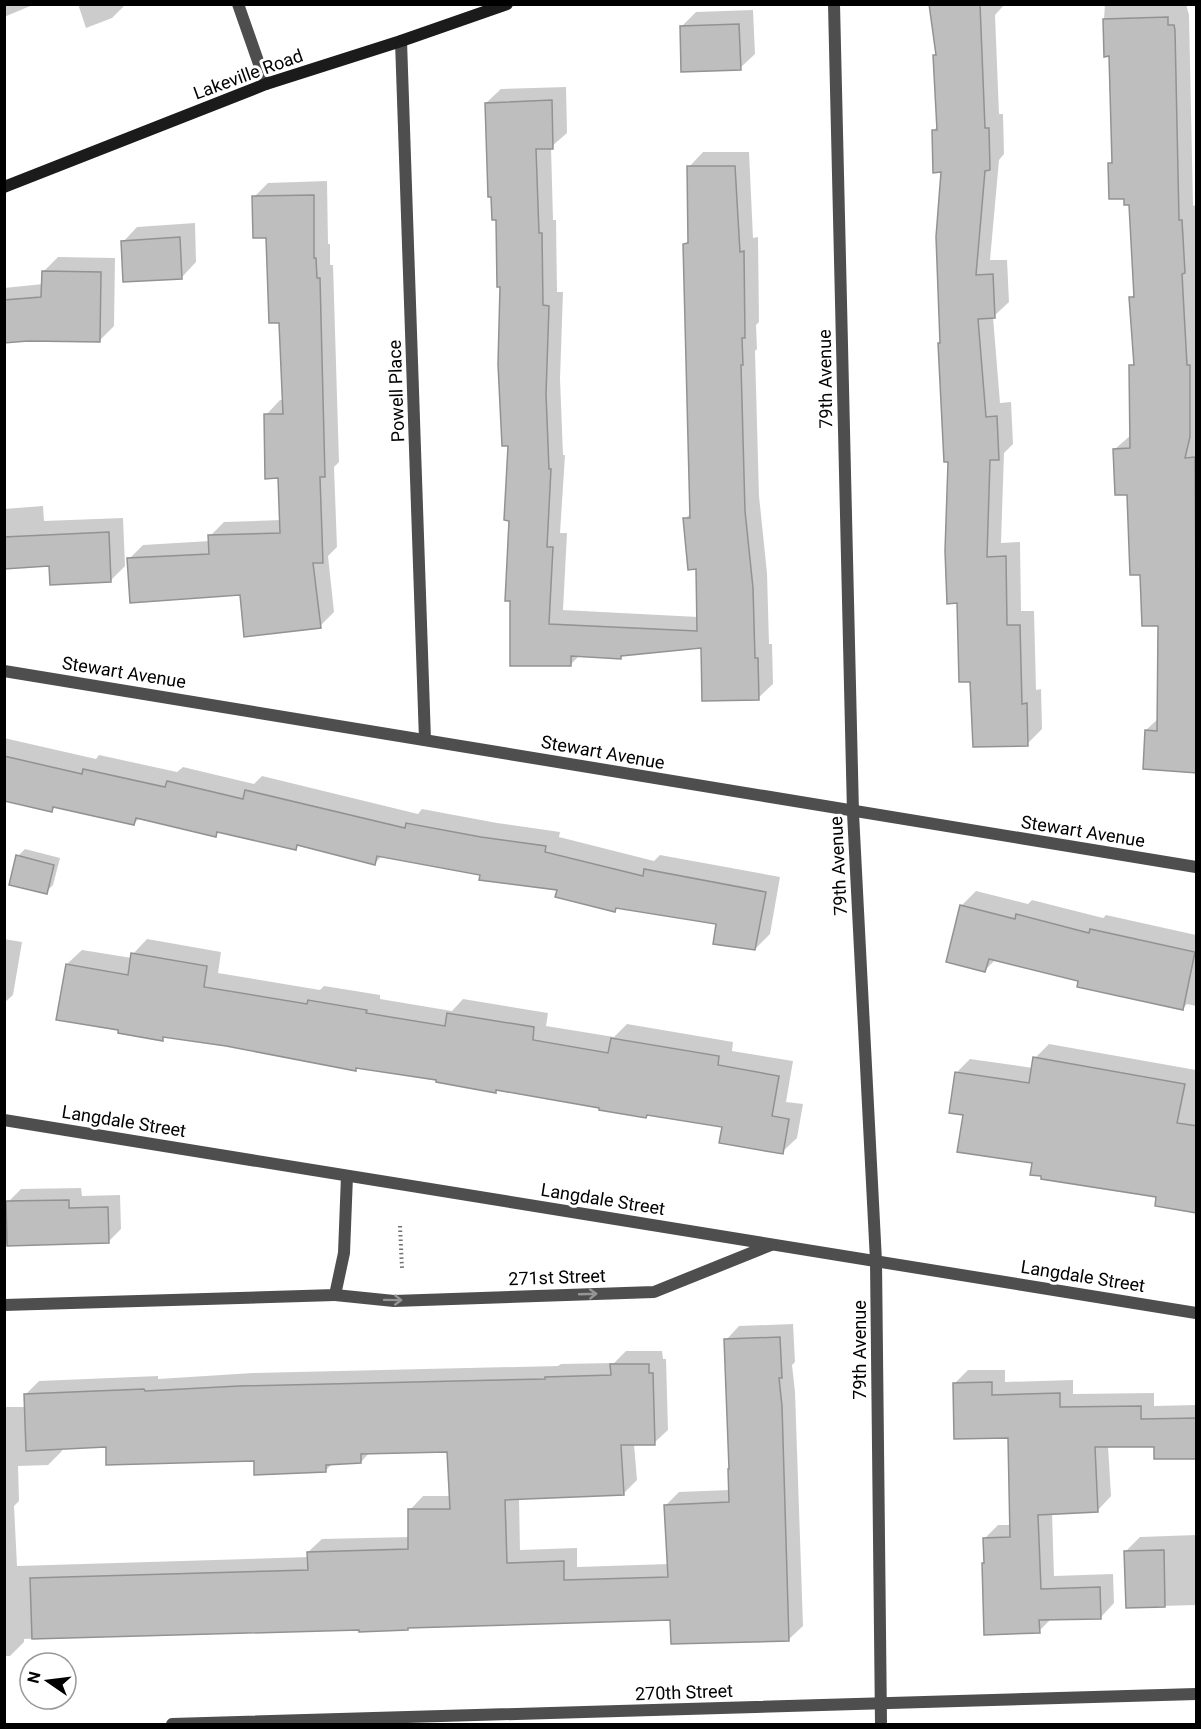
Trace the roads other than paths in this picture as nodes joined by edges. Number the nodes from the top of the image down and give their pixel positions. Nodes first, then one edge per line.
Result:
1 (238, 4) edge
2 (507, 4) edge
3 (834, 4) edge
4 (401, 41) junction
5 (266, 84) junction
6 (4, 187) edge
7 (4, 671) edge
8 (425, 740) junction
9 (853, 813) junction
10 (1197, 867) edge
11 (4, 1120) edge
12 (347, 1176) junction
13 (773, 1244) junction
14 (876, 1261) junction
15 (335, 1295) junction
16 (4, 1305) edge
17 (1197, 1313) edge
18 (1197, 1694) edge
19 (880, 1704) junction
20 (172, 1725) edge
21 (881, 1725) edge

1 - 5 street
2 - 4 main road, Lakeville Road
3 - 9 street, 79th Avenue
4 - 5 main road, Lakeville Road
4 - 8 street, Powell Place
5 - 6 main road, Lakeville Road
7 - 8 street, Stewart Avenue
8 - 9 street, Stewart Avenue
9 - 10 street, Stewart Avenue
9 - 14 street, 79th Avenue
11 - 12 street, Langdale Street
12 - 13 street, Langdale Street
12 - 15 street
13 - 14 street, Langdale Street
15 -> 13 street, 271st Street
14 - 17 street, Langdale Street
14 - 19 street, 79th Avenue
15 - 16 street, 271st Street
18 - 19 street, 270th Street
19 - 20 street, 270th Street
19 - 21 street, 79th Avenue

